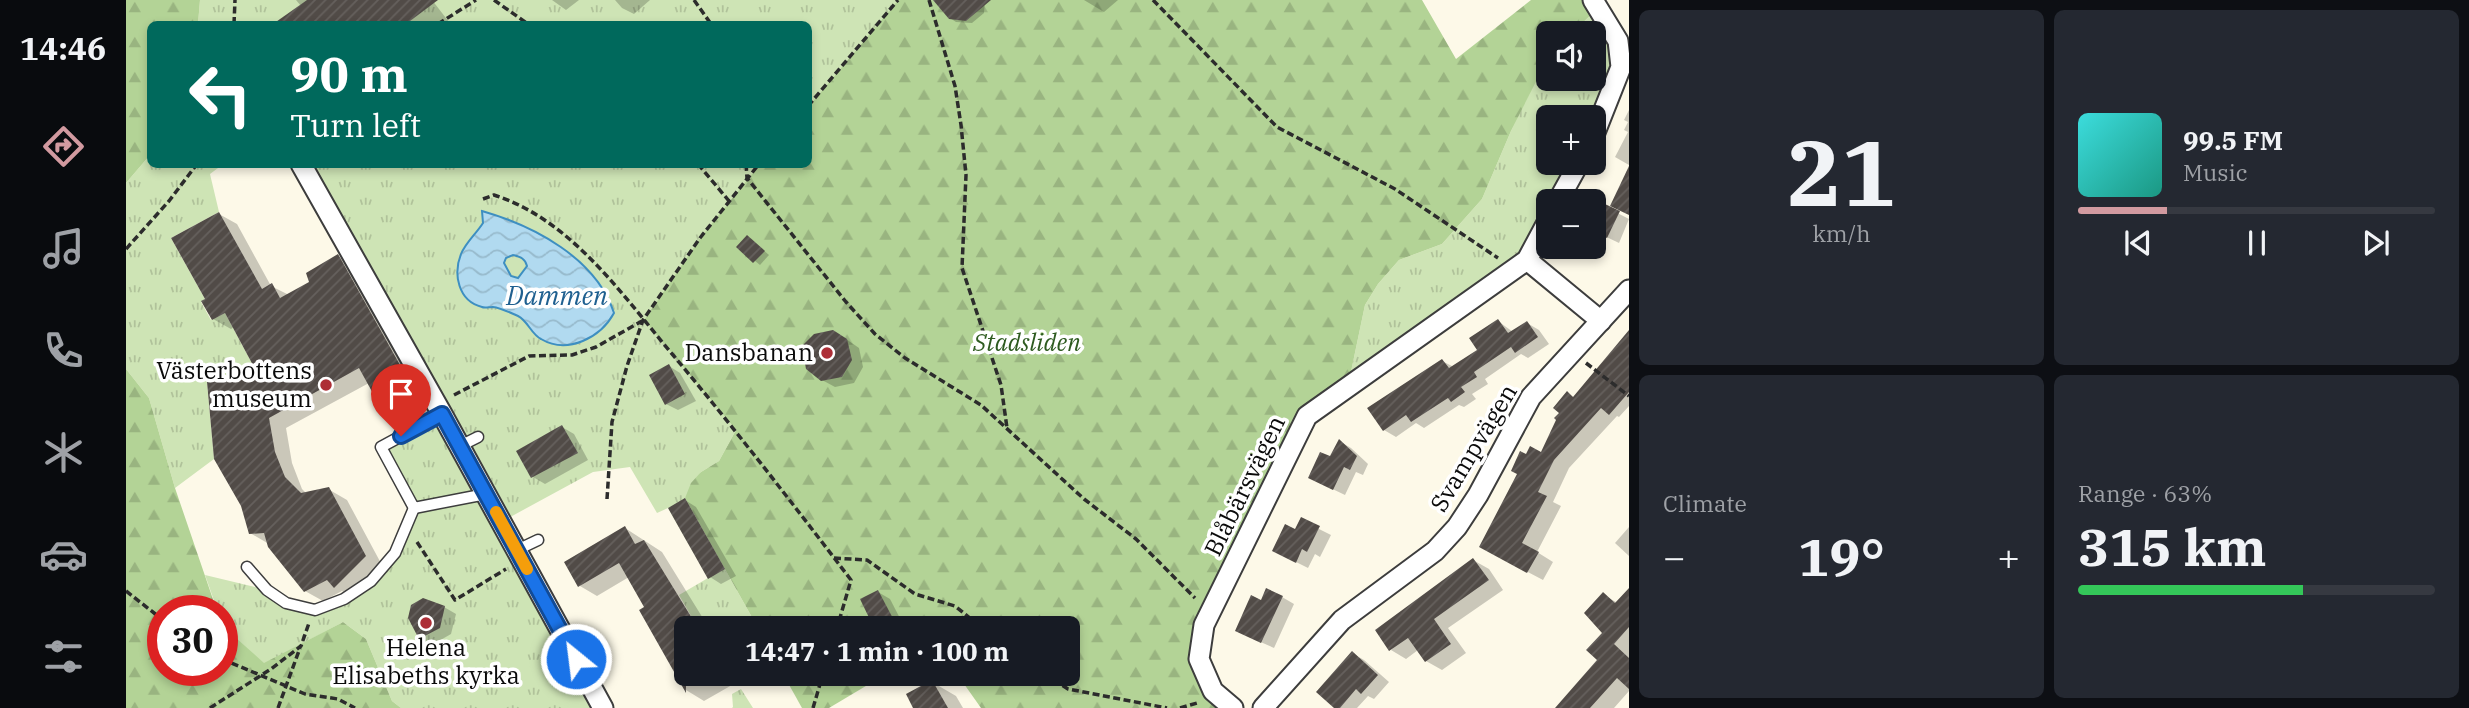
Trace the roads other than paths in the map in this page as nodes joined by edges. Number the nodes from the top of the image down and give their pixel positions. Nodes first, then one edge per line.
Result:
1 (1593, 0) edge
2 (1624, 37) edge
3 (1606, 105) edge
4 (303, 168) edge
5 (1536, 240) edge
6 (1520, 265) junction
7 (1629, 290) edge
8 (1601, 321) junction
9 (440, 409) junction
10 (486, 494) junction
11 (414, 508) junction
12 (538, 540) dead end
13 (519, 555) junction
14 (247, 567) dead end
15 (603, 708) edge
16 (1233, 708) edge
17 (1264, 708) edge

1 - 2 street
2 - 3 street
4 - 9 street
5 - 6 street, Blåbärsvägen
6 - 8 street
6 - 16 street, Blåbärsvägen
7 - 8 street, Svampvägen
8 - 17 street, Svampvägen
9 - 10 street
9 - 11 lane
10 - 11 lane
10 - 13 street
11 - 14 lane
12 - 13 lane
13 - 15 street

